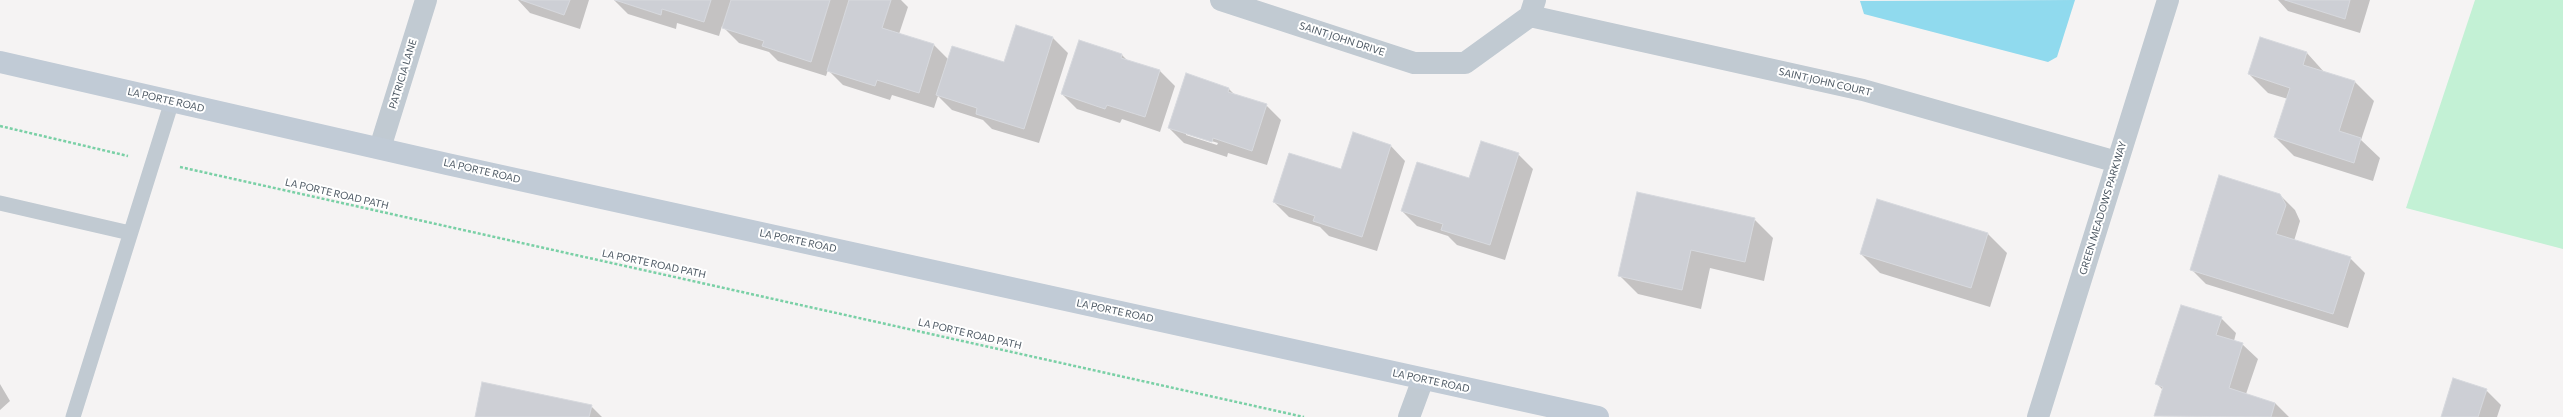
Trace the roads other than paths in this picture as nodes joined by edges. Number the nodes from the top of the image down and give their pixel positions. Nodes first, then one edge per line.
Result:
1 (426, 0) edge
2 (1221, 0) edge
3 (2168, 0) edge
4 (1533, 8) edge
5 (0, 62) edge
6 (172, 101) junction
7 (380, 148) junction
8 (2117, 162) junction
9 (0, 203) edge
10 (130, 234) junction
11 (1423, 379) junction
12 (73, 417) edge
13 (1410, 417) edge
14 (1598, 417) edge
15 (2038, 417) edge

1 - 7 street, PATRICIA LANE
2 - 4 street, SAINT JOHN DRIVE
3 - 8 street, GREEN MEADOWS PARKWAY
4 - 8 street, SAINT JOHN COURT
5 - 6 street, LA PORTE ROAD
6 - 7 street, LA PORTE ROAD
6 - 10 lane
7 - 11 street, LA PORTE ROAD
8 - 15 street, GREEN MEADOWS PARKWAY
9 - 10 lane
10 - 12 lane
11 - 13 street
11 - 14 street, LA PORTE ROAD

